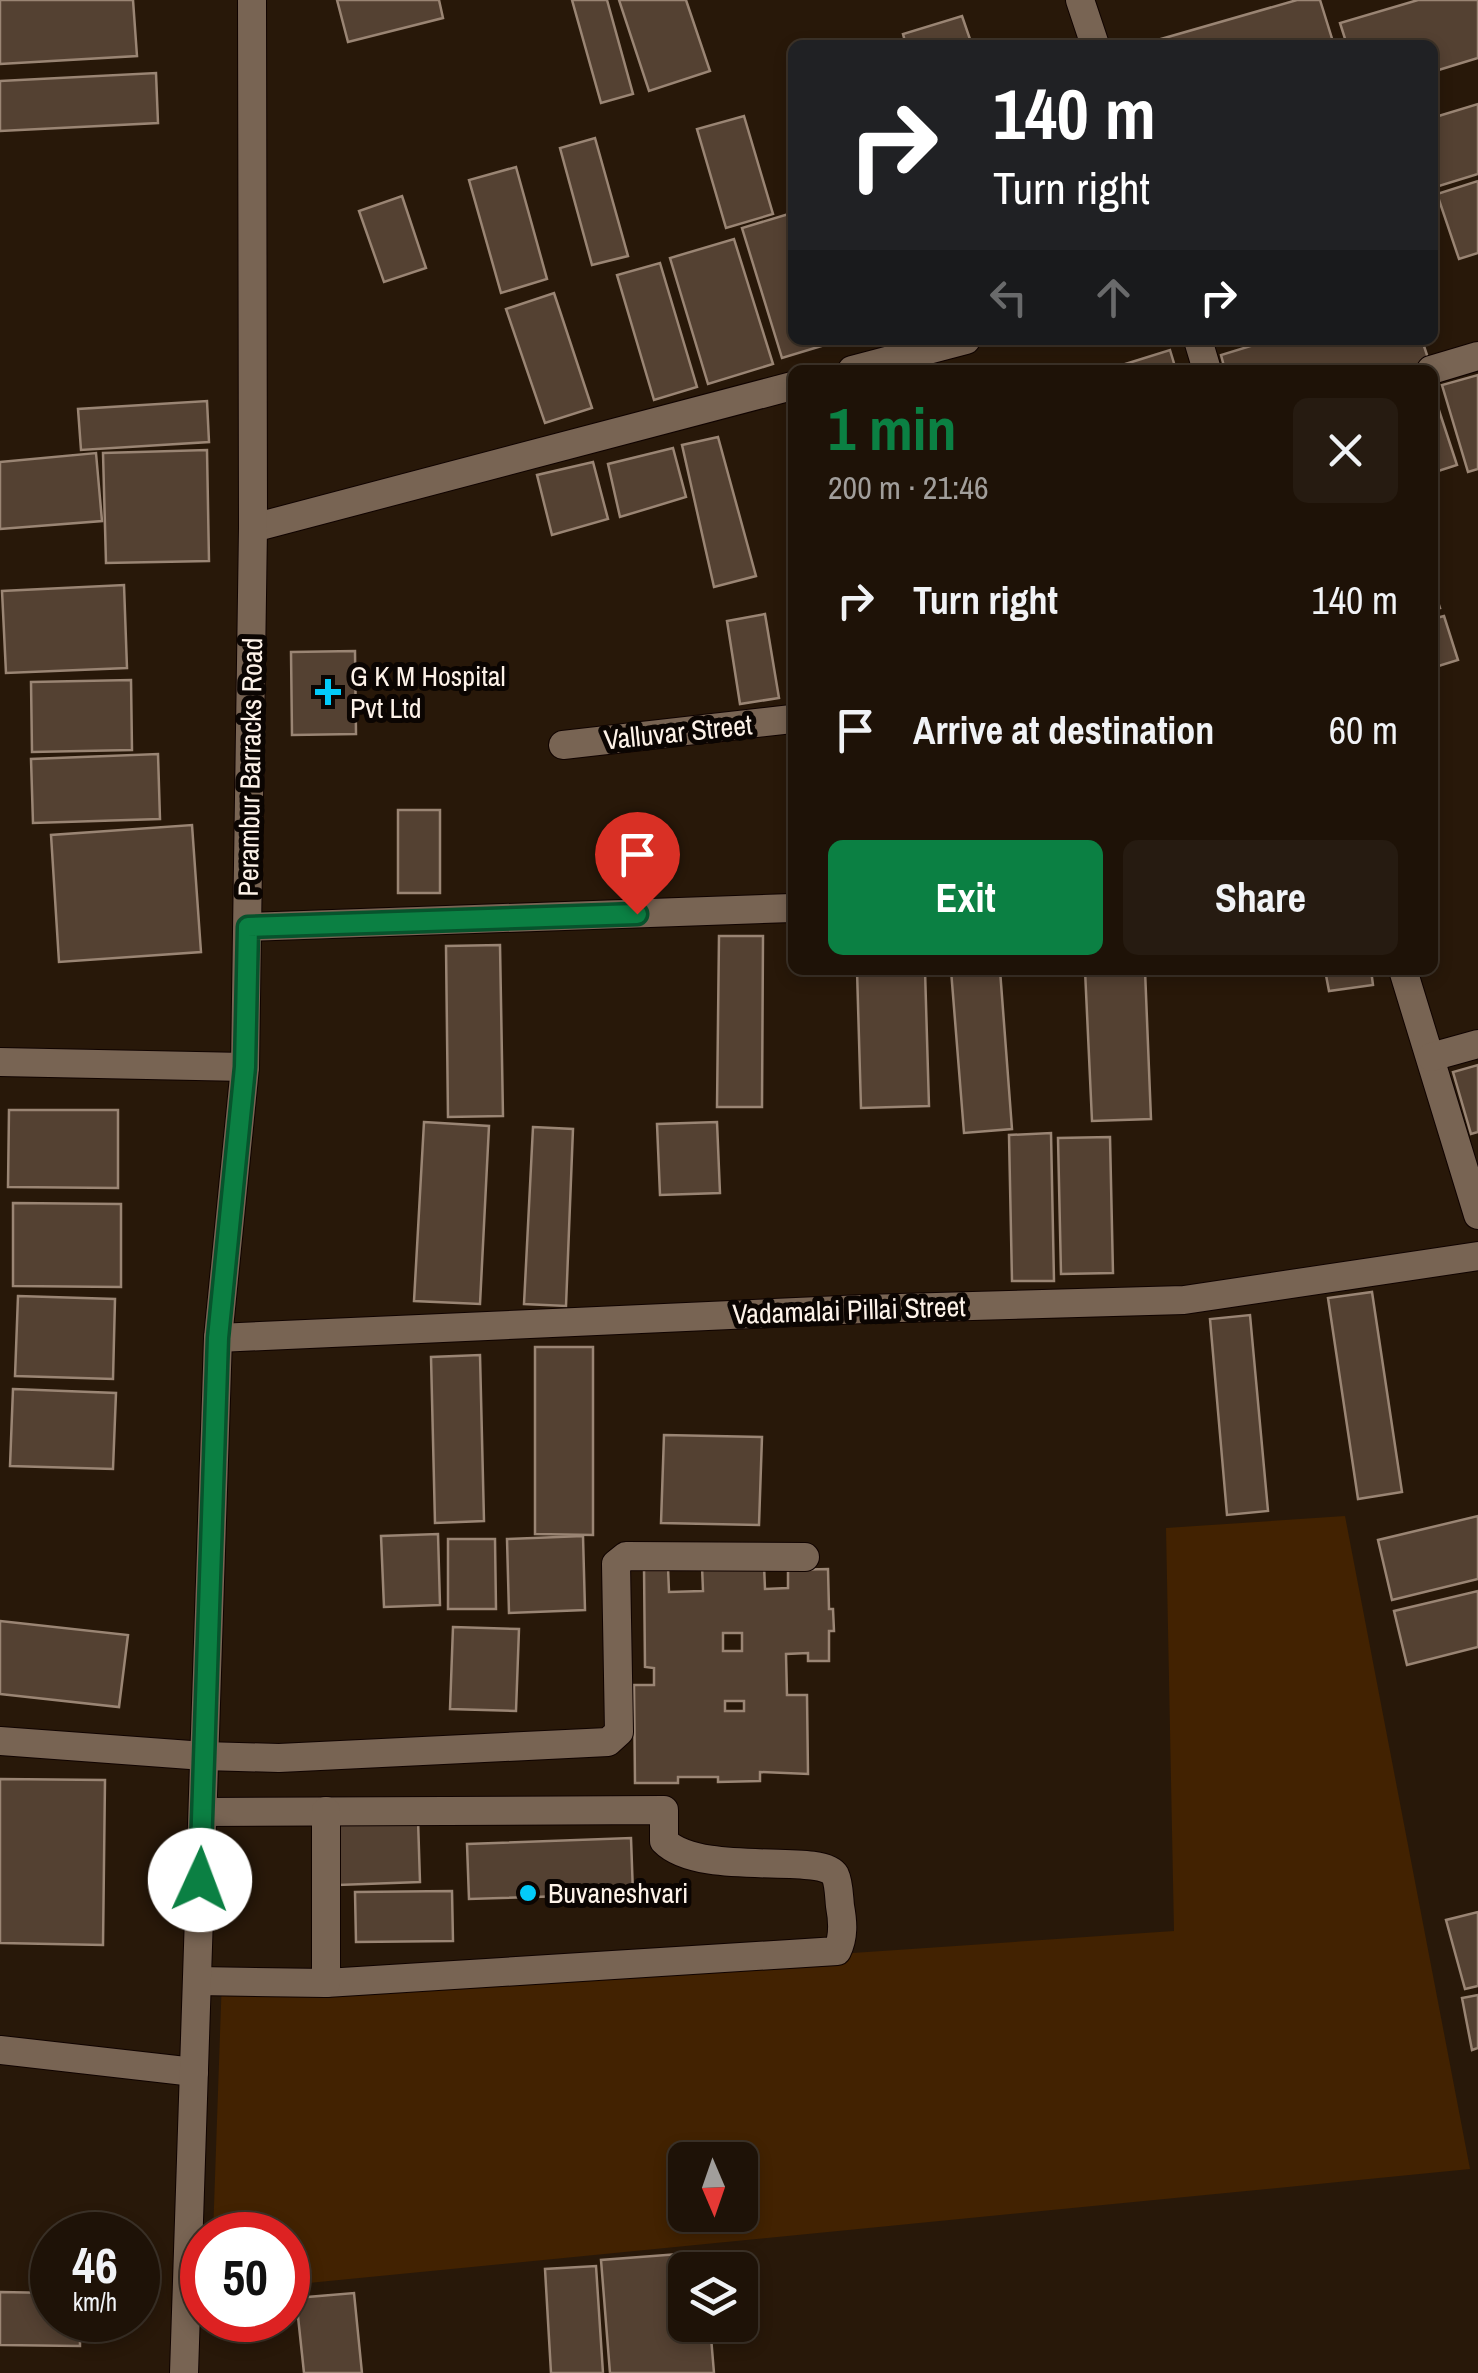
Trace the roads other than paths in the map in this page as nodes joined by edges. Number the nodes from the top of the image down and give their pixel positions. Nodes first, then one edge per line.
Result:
1 (252, 0) edge
2 (1080, 0) edge
3 (1094, 40) edge
4 (947, 345) edge
5 (1478, 356) edge
6 (871, 365) edge
7 (1438, 368) edge
8 (788, 387) edge
9 (254, 528) junction
10 (788, 719) edge
11 (563, 745) dead end
12 (788, 908) edge
13 (248, 927) junction
14 (1406, 975) edge
15 (1478, 1044) edge
16 (1431, 1057) junction
17 (0, 1062) edge
18 (245, 1067) junction
19 (1478, 1215) edge
20 (1478, 1256) edge
21 (218, 1338) junction
22 (806, 1558) dead end
23 (0, 1741) edge
24 (204, 1756) junction
25 (326, 1811) junction
26 (203, 1812) junction
27 (197, 1981) junction
28 (326, 1982) junction
29 (0, 2050) edge
30 (194, 2072) junction
31 (184, 2373) edge

1 - 9 street, Perambur Barracks Road
2 - 3 street
4 - 6 street
5 - 7 street
8 - 9 street
9 - 13 street, Perambur Barracks Road
10 - 11 street, Valluvar Street
12 - 13 street
13 - 18 street, Perambur Barracks Road
14 - 16 street
15 - 16 street
16 - 19 street
17 - 18 street
18 - 21 street, Perambur Barracks Road
20 - 21 street, Vadamalai Pillai Street
21 - 24 street, Perambur Barracks Road
22 - 24 street
23 - 24 street
24 - 26 street, Perambur Barracks Road
25 - 26 street
25 - 28 street
25 - 28 street
26 - 27 street, Perambur Barracks Road
27 - 28 street
27 - 30 street, Perambur Barracks Road
29 - 30 street
30 - 31 street, Perambur Barracks Road

